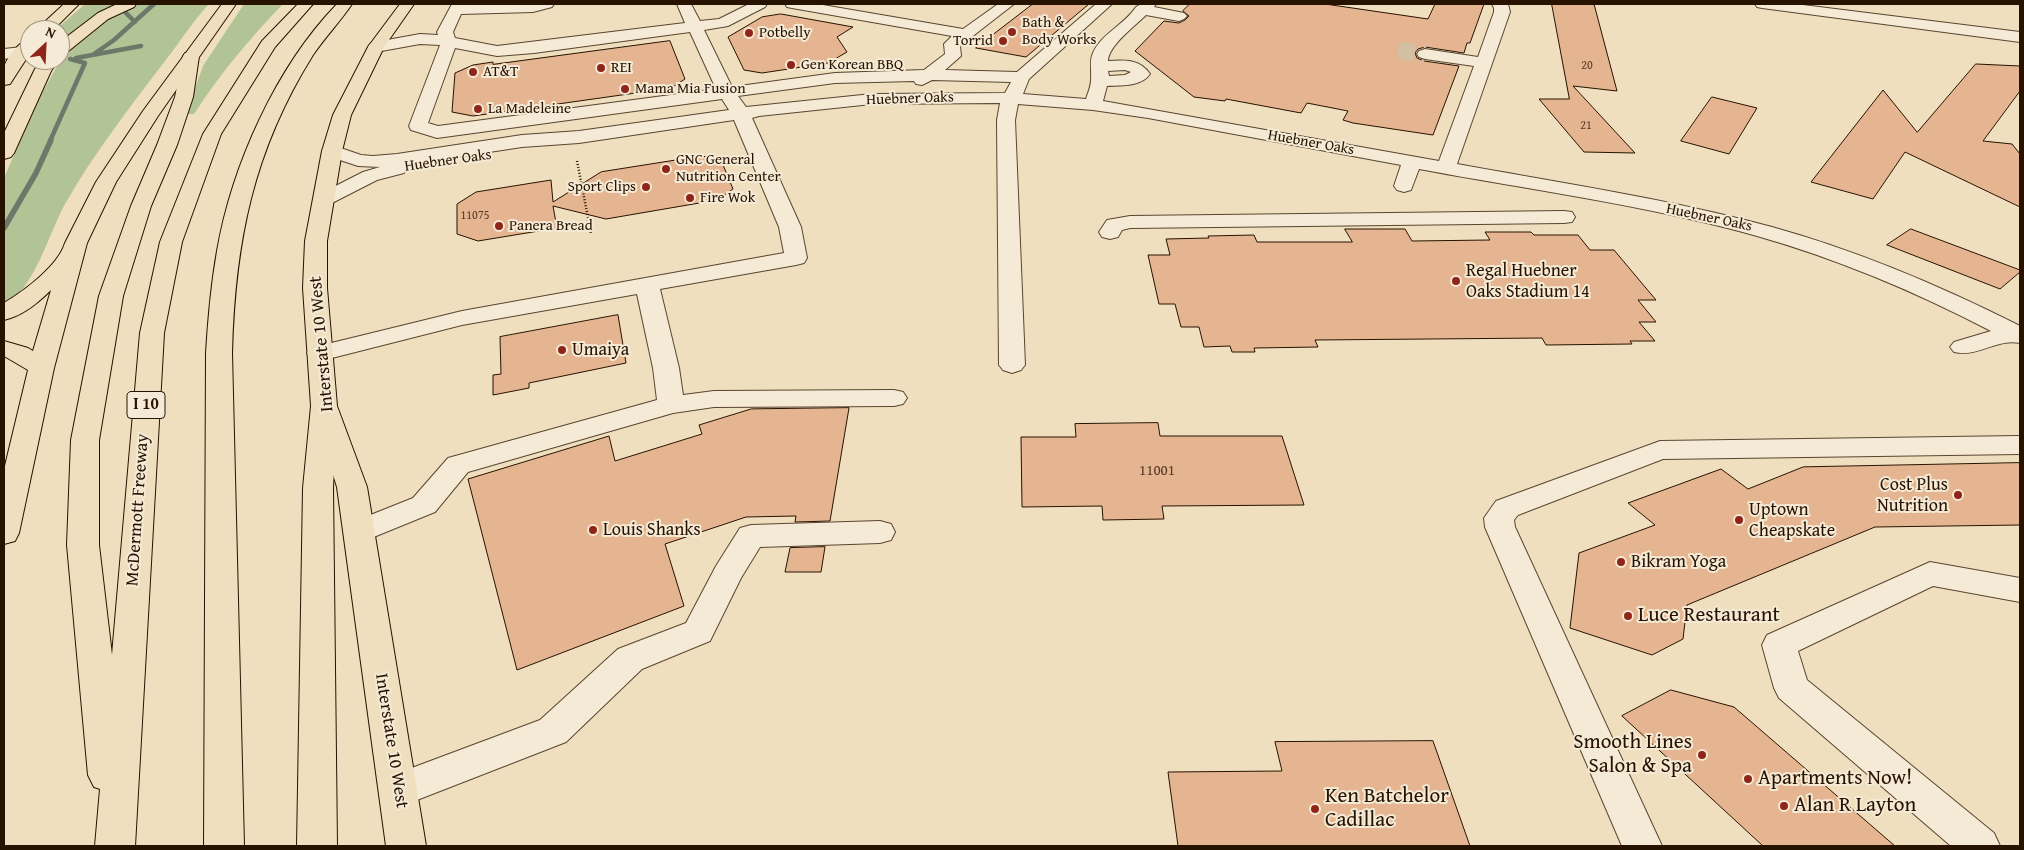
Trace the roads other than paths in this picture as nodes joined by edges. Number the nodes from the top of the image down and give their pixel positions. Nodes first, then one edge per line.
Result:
1 (72, 4) edge
2 (128, 4) edge
3 (229, 4) edge
4 (306, 4) edge
5 (345, 4) edge
6 (407, 4) edge
7 (547, 4) edge
8 (684, 4) edge
9 (760, 4) edge
10 (792, 4) edge
11 (1007, 4) edge
12 (1105, 4) edge
13 (1499, 4) edge
14 (1762, 4) edge
15 (458, 7) edge
16 (1145, 7) edge
17 (1836, 9) edge
18 (1178, 16) dead end
19 (55, 20) edge
20 (696, 27) junction
21 (966, 34) junction
22 (2020, 37) edge
23 (70, 42) edge
24 (449, 43) junction
25 (376, 47) junction
26 (20, 50) edge
27 (4, 54) edge
28 (1425, 54) tunnel mouth
29 (191, 56) junction
30 (20, 57) edge
31 (1484, 63) junction
32 (43, 70) edge
33 (928, 75) junction
34 (1021, 77) junction
35 (4, 80) edge
36 (726, 92) junction
37 (918, 98) junction
38 (1010, 98) junction
39 (1093, 105) junction
40 (741, 114) junction
41 (579, 137) junction
42 (332, 151) junction
43 (4, 153) edge
44 (1412, 162) junction
45 (1446, 168) junction
46 (1404, 186) dead end
47 (323, 200) junction
48 (1564, 217) dead end
49 (1110, 232) dead end
50 (73, 254) junction
51 (647, 284) junction
52 (4, 313) edge
53 (2017, 334) edge
54 (4, 348) edge
55 (1964, 348) dead end
56 (320, 353) junction
57 (1012, 365) dead end
58 (41, 368) junction
59 (894, 398) dead end
60 (671, 405) junction
61 (324, 406) junction
62 (2020, 445) edge
63 (358, 532) junction
64 (880, 532) dead end
65 (4, 533) edge
66 (2020, 590) edge
67 (399, 790) junction
68 (115, 846) edge
69 (224, 846) edge
70 (317, 846) edge
71 (406, 846) edge
72 (1642, 846) edge
73 (1980, 846) edge

1 - 19 main road
2 - 23 main road
3 - 29 main road
4 - 68 main road, McDermott Freeway / I 10
5 - 69 main road
6 - 25 main road, Interstate 10 West
7 - 15 street
8 - 20 street
9 - 20 street
10 - 21 street
11 - 21 street
12 - 34 street
13 - 31 street
14 - 17 street
15 - 24 street
16 - 18 street
16 - 39 street
17 - 22 street
20 - 24 street
20 - 36 street
21 - 33 street
24 - 25 street
24 - 36 street
25 - 42 main road, Interstate 10 West
26 - 27 street
28 - 31 street
29 - 50 main road
29 - 68 main road
30 - 35 main road
31 - 45 street
32 - 43 main road
33 - 34 street
33 - 36 street
33 - 37 street
34 - 38 street
36 - 40 street
37 - 38 street, Huebner Oaks
37 - 40 street, Huebner Oaks
38 - 39 street, Huebner Oaks
38 - 57 street
39 - 44 street, Huebner Oaks
40 - 41 street, Huebner Oaks
40 - 51 street
41 - 42 street, Huebner Oaks
41 - 47 street, Huebner Oaks
42 - 47 main road, Interstate 10 West
44 - 45 street, Huebner Oaks
44 - 46 street
45 - 53 street, Huebner Oaks
47 - 56 main road, Interstate 10 West
48 - 49 street
50 - 52 main road
50 - 58 main road
51 - 56 street
51 - 60 street
53 - 55 street
54 - 58 main road
56 - 61 main road, Interstate 10 West
58 - 65 main road
59 - 60 street
60 - 63 street
61 - 63 main road, Interstate 10 West
61 - 70 main road
62 - 72 street
63 - 67 main road, Interstate 10 West
64 - 67 street
66 - 73 street
67 - 71 main road, Interstate 10 West

